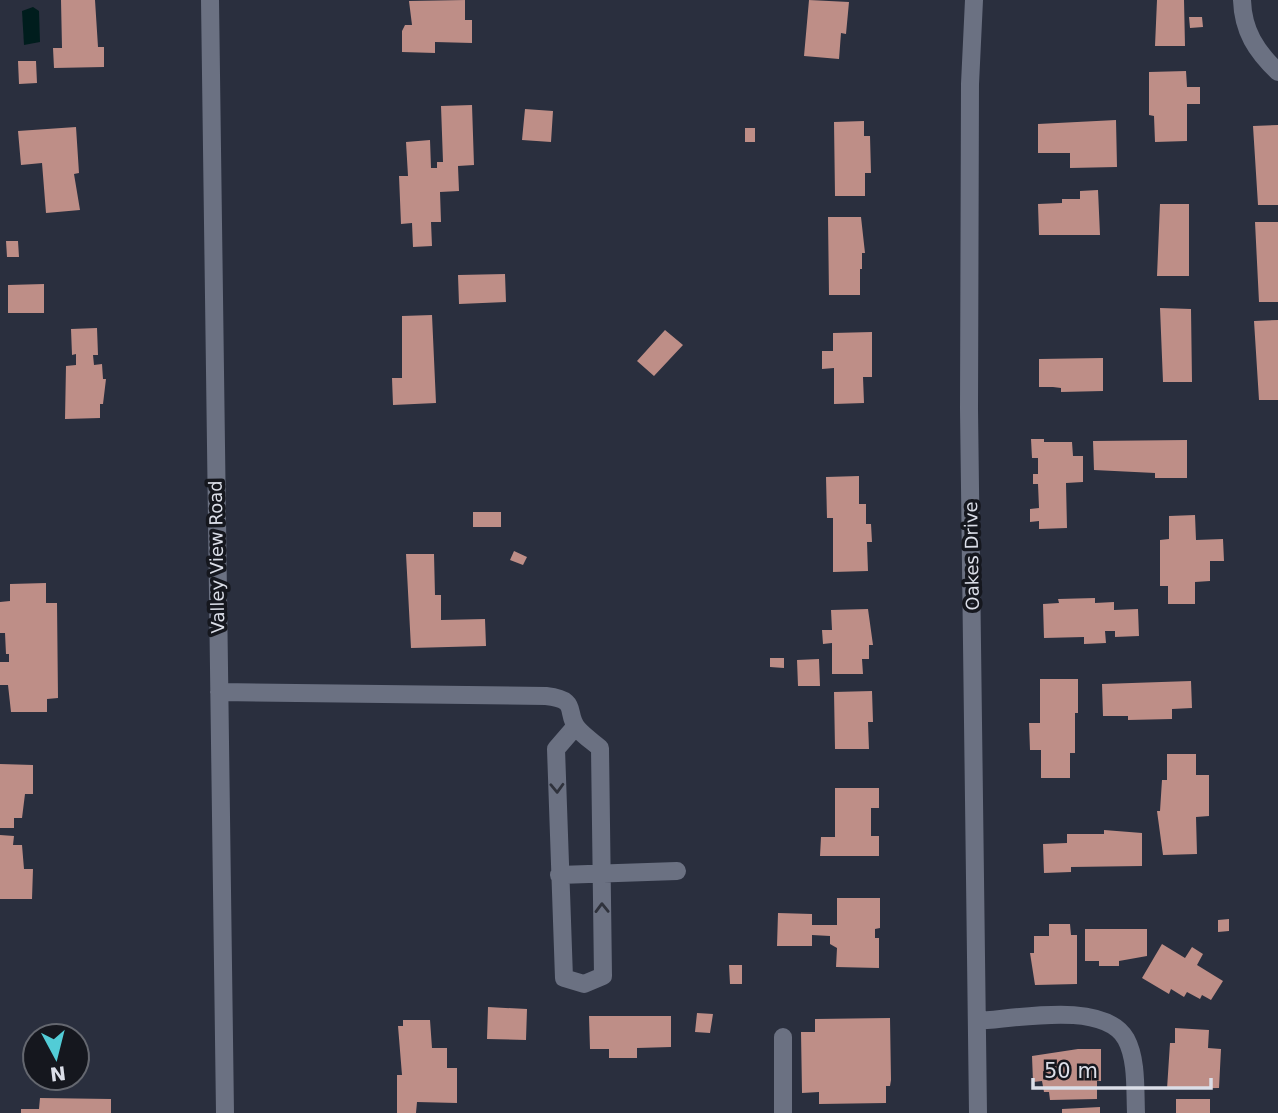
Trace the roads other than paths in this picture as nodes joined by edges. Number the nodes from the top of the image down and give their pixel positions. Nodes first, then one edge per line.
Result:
1 (210, 0) edge
2 (974, 0) edge
3 (1242, 0) edge
4 (1278, 72) edge
5 (219, 692) junction
6 (575, 727) junction
7 (677, 871) dead end
8 (602, 873) junction
9 (559, 875) junction
10 (977, 1021) junction
11 (783, 1037) dead end
12 (225, 1113) edge
13 (783, 1113) edge
14 (978, 1113) edge
15 (1136, 1113) edge

1 - 5 street, Valley View Road
2 - 10 street, Oakes Drive
3 - 4 street
5 - 6 street
5 - 12 street, Valley View Road
6 - 8 street
6 -> 9 street
7 - 8 street
8 - 9 street
9 -> 8 street
10 - 14 street, Oakes Drive
10 - 15 street
11 - 13 street

